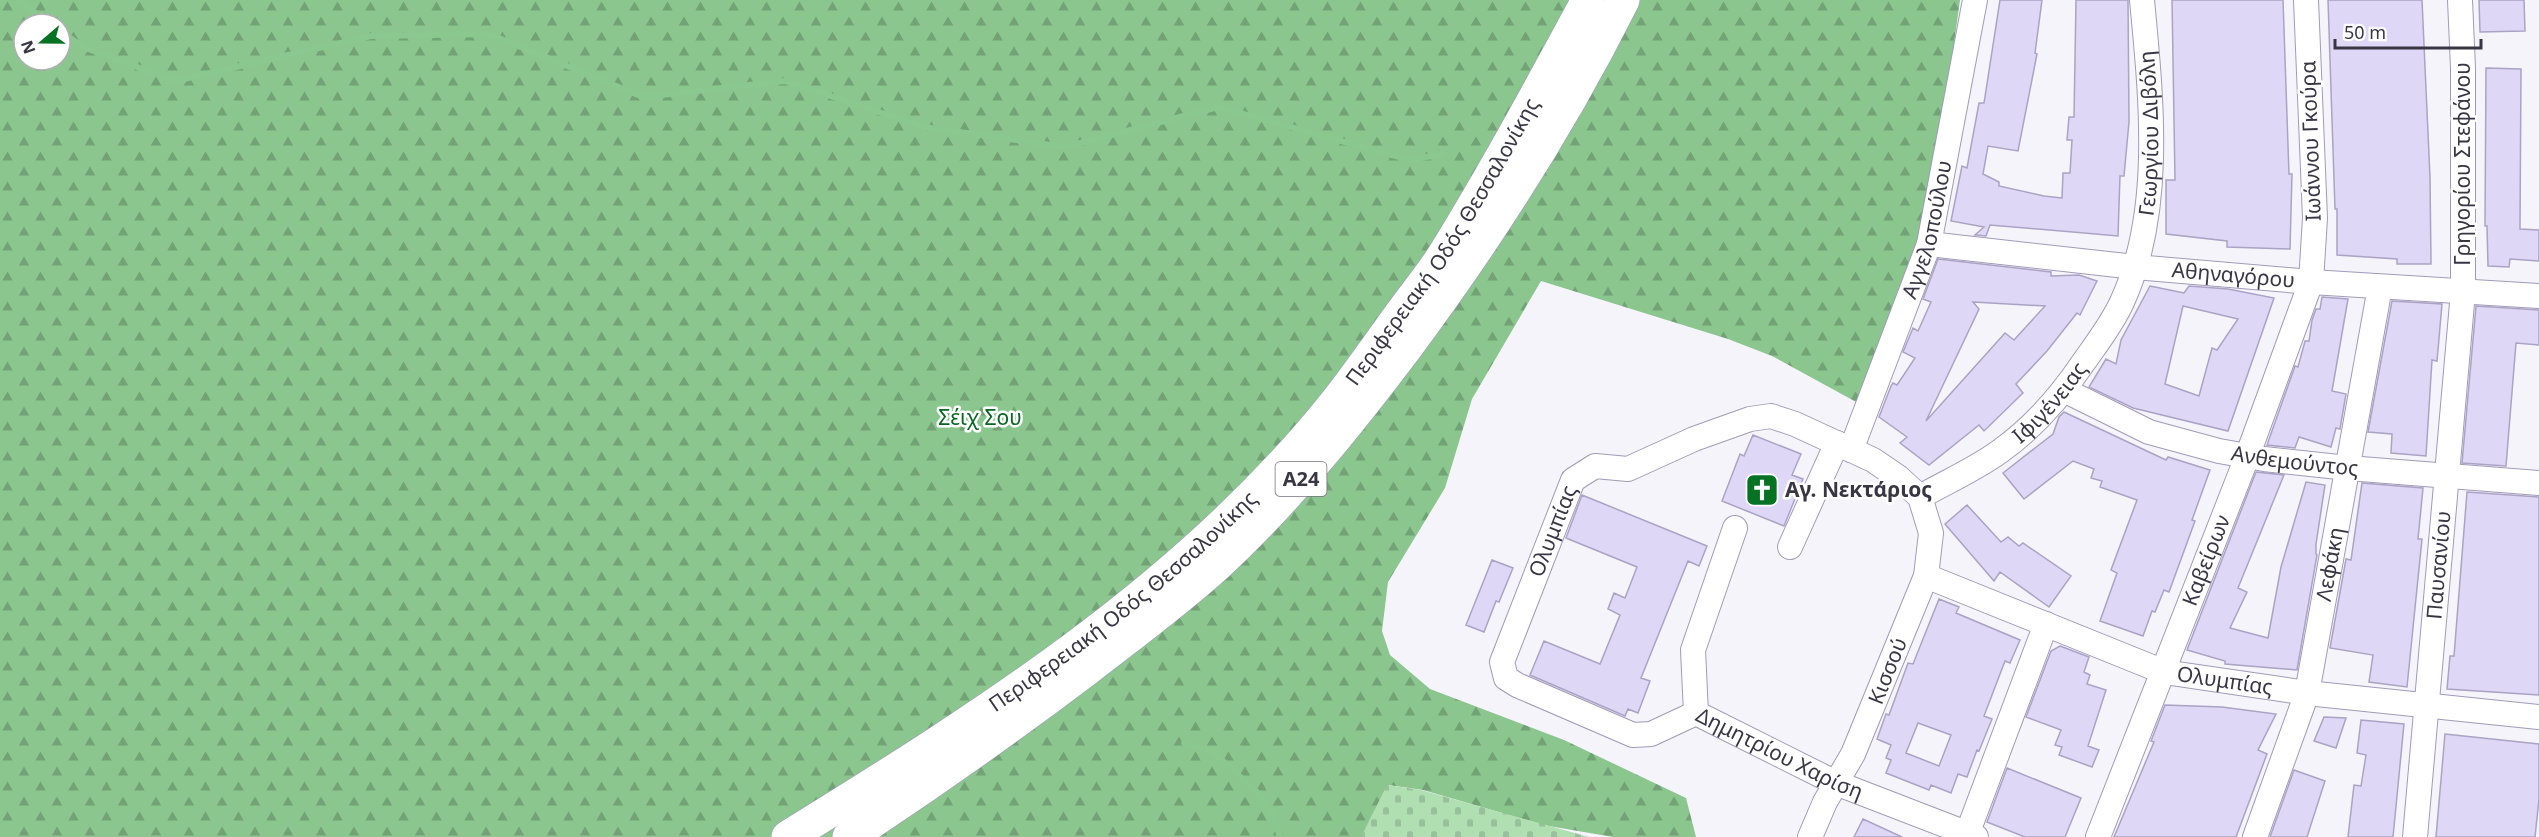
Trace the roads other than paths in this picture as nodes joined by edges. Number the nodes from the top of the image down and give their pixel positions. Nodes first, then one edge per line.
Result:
1 (1588, 0) edge
2 (1623, 0) edge
3 (1975, 0) edge
4 (2142, 0) edge
5 (2306, 0) edge
6 (2460, 0) edge
7 (1929, 244) junction
8 (2135, 267) junction
9 (2311, 282) junction
10 (2380, 287) junction
11 (2463, 292) junction
12 (2539, 296) edge
13 (2064, 390) junction
14 (1844, 447) junction
15 (2247, 457) junction
16 (2348, 468) junction
17 (2445, 476) junction
18 (2539, 483) edge
19 (1920, 497) junction
20 (1735, 528) dead end
21 (1790, 547) dead end
22 (1926, 576) junction
23 (2046, 624) junction
24 (2164, 672) junction
25 (2307, 693) junction
26 (2427, 705) junction
27 (1696, 713) junction
28 (2539, 717) edge
29 (1836, 783) junction
30 (1970, 836) edge
31 (788, 837) edge
32 (849, 837) edge
33 (1810, 837) edge
34 (2097, 837) edge
35 (2255, 837) edge
36 (2415, 837) edge

1 - 31 highway, Περιφερειακή Οδός Θεσσαλονίκης / Α24
2 - 32 highway, Περιφερειακή Οδός Θεσσαλονίκης / Α24
3 - 7 street, Αγγελοπούλου
4 - 8 street, Γεωργίου Διβόλη
5 - 9 street, Ιωάννου Γκούρα
6 - 11 street, Γρηγορίου Στεφάνου
7 - 8 street, Αθηναγόρου
7 - 14 street, Αγγελοπούλου
8 - 9 street, Αθηναγόρου
8 - 13 street, Ιφιγένειας
9 - 10 street, Αθηναγόρου
9 - 15 street, Καβείρων
10 - 11 street, Αθηναγόρου
10 - 16 street, Λεφάκη
11 - 12 street, Αθηναγόρου
11 - 17 street, Παυσανίου
13 - 15 street, Ανθεμούντος
13 - 19 street, Ιφιγένειας
14 - 19 street, Ολυμπίας
14 - 21 street, Αγγελοπούλου
14 - 27 street, Ολυμπίας
15 - 16 street, Ανθεμούντος
15 - 24 street, Καβείρων
16 - 17 street, Ανθεμούντος
16 - 25 street, Λεφάκη
17 - 18 street, Ανθεμούντος
17 - 26 street, Παυσανίου
19 - 22 street, Κισσού
20 - 27 street, Δημητρίου Χαρίση
22 - 23 street, Ολυμπίας
22 - 29 street, Κισσού
23 - 24 street, Ολυμπίας
23 - 30 street
24 - 25 street, Ολυμπίας
24 - 34 street, Καβείρων
25 - 26 street, Ολυμπίας
25 - 35 street, Λεφάκη
26 - 28 street, Ολυμπίας
26 - 36 street, Παυσανίου
27 - 29 street, Δημητρίου Χαρίση
29 - 30 street, Δημητρίου Χαρίση
29 - 33 street, Κισσού

